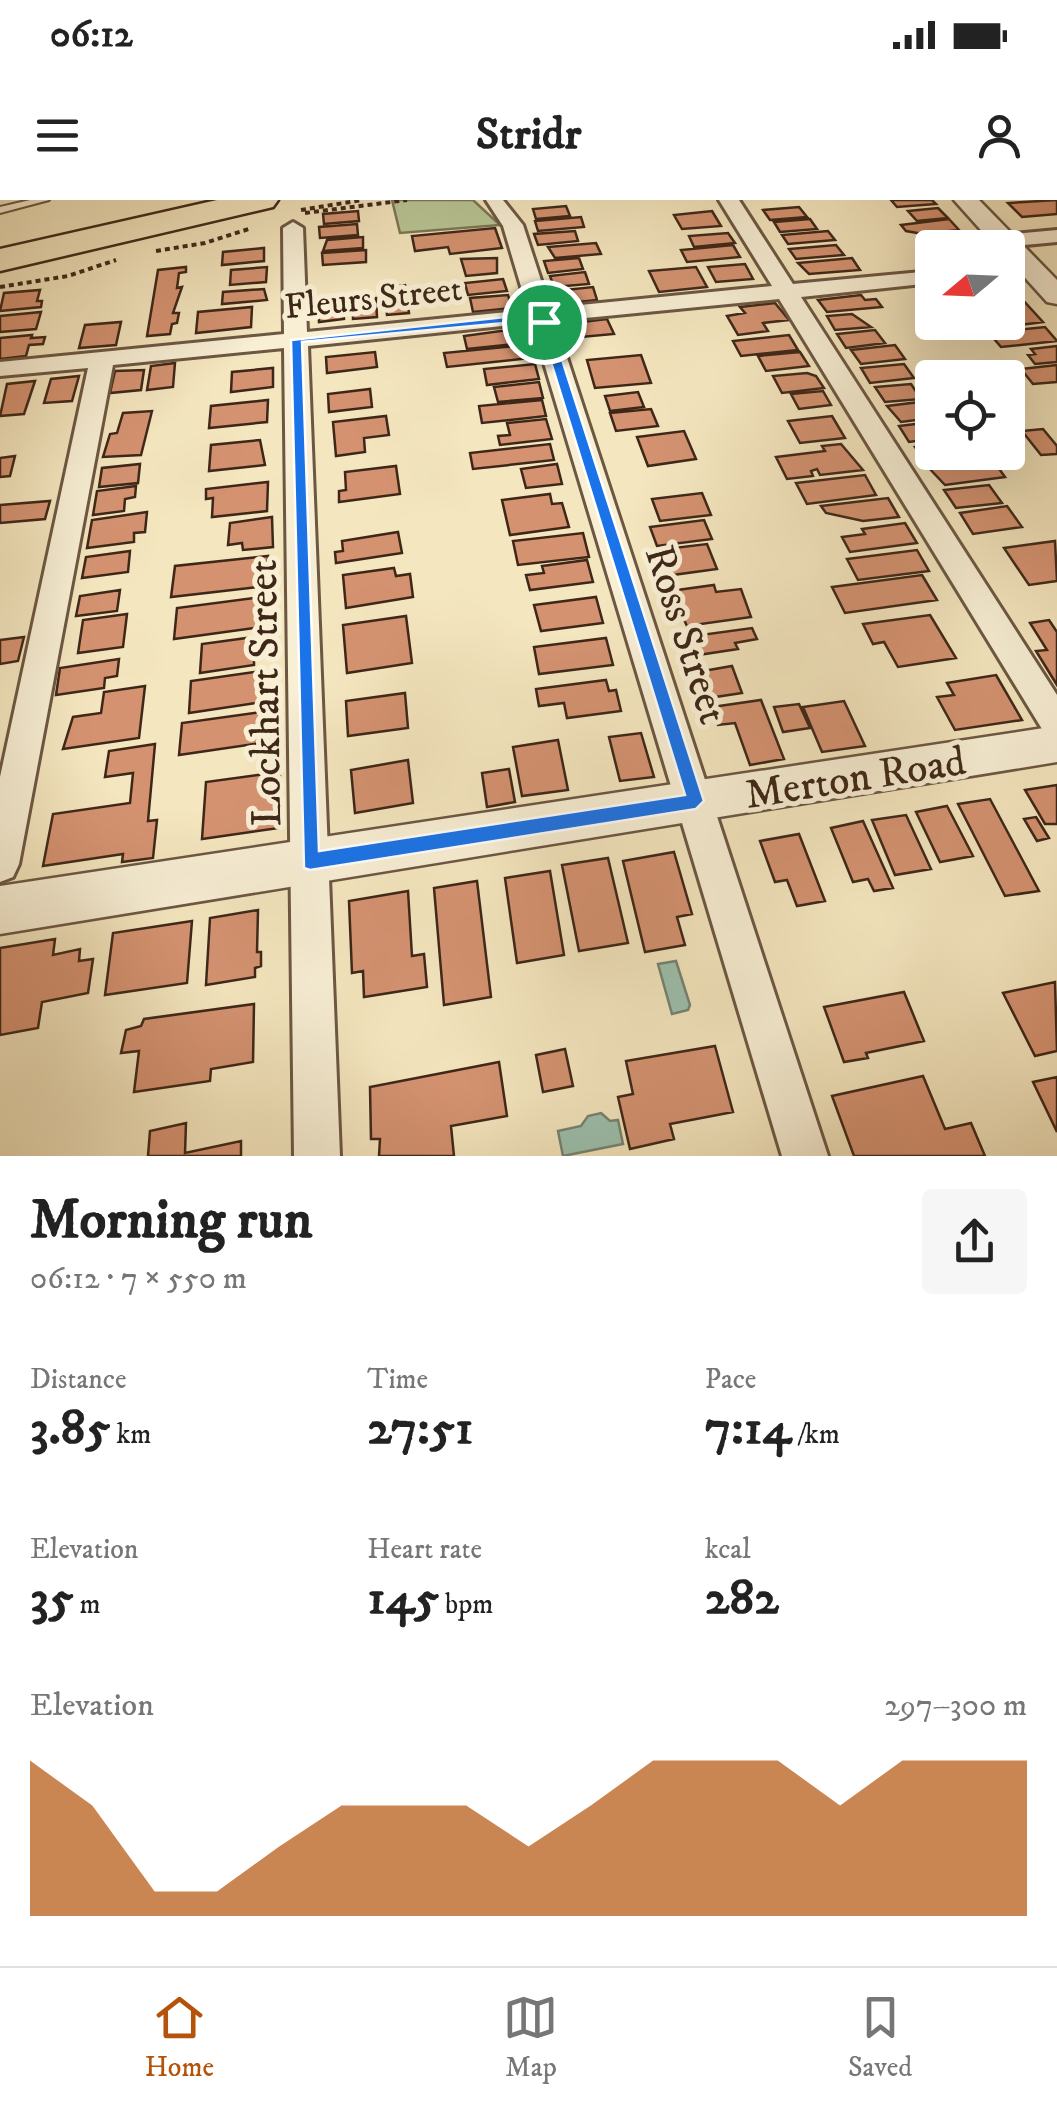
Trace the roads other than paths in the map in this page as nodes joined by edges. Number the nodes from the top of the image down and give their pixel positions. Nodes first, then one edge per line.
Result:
1 (44, 200) edge
2 (137, 200) edge
3 (729, 200) edge
4 (966, 200) edge
5 (494, 202) dead end
6 (0, 210) edge
7 (276, 218) edge
8 (994, 230) edge
9 (1057, 236) edge
10 (0, 238) edge
11 (1025, 239) edge
12 (0, 260) edge
13 (1025, 273) edge
14 (915, 279) edge
15 (786, 292) junction
16 (1057, 296) edge
17 (542, 316) junction
18 (296, 340) junction
19 (102, 359) junction
20 (0, 369) edge
21 (1057, 724) edge
22 (1057, 744) edge
23 (696, 801) junction
24 (310, 862) junction
25 (0, 864) edge
26 (0, 910) edge
27 (317, 1156) edge
28 (805, 1156) edge

1 - 6 lane
2 - 10 highway
3 - 15 street
4 - 8 street
5 - 17 street, Ross Street
7 - 12 highway
7 - 18 street, Lockhart Street
9 - 11 street
13 - 16 street
14 - 15 street, Fleurs Street
15 - 17 street, Fleurs Street
15 - 21 street
17 - 18 street, Fleurs Street
17 - 23 street, Ross Street
18 - 19 street, Fleurs Street
18 - 24 street, Lockhart Street
19 - 20 street, Fleurs Street
19 - 25 street
22 - 23 street, Merton Road
23 - 24 street, Merton Road
23 - 28 street, Ross Street
24 - 26 street, Merton Road
24 - 27 street, Lockhart Street

